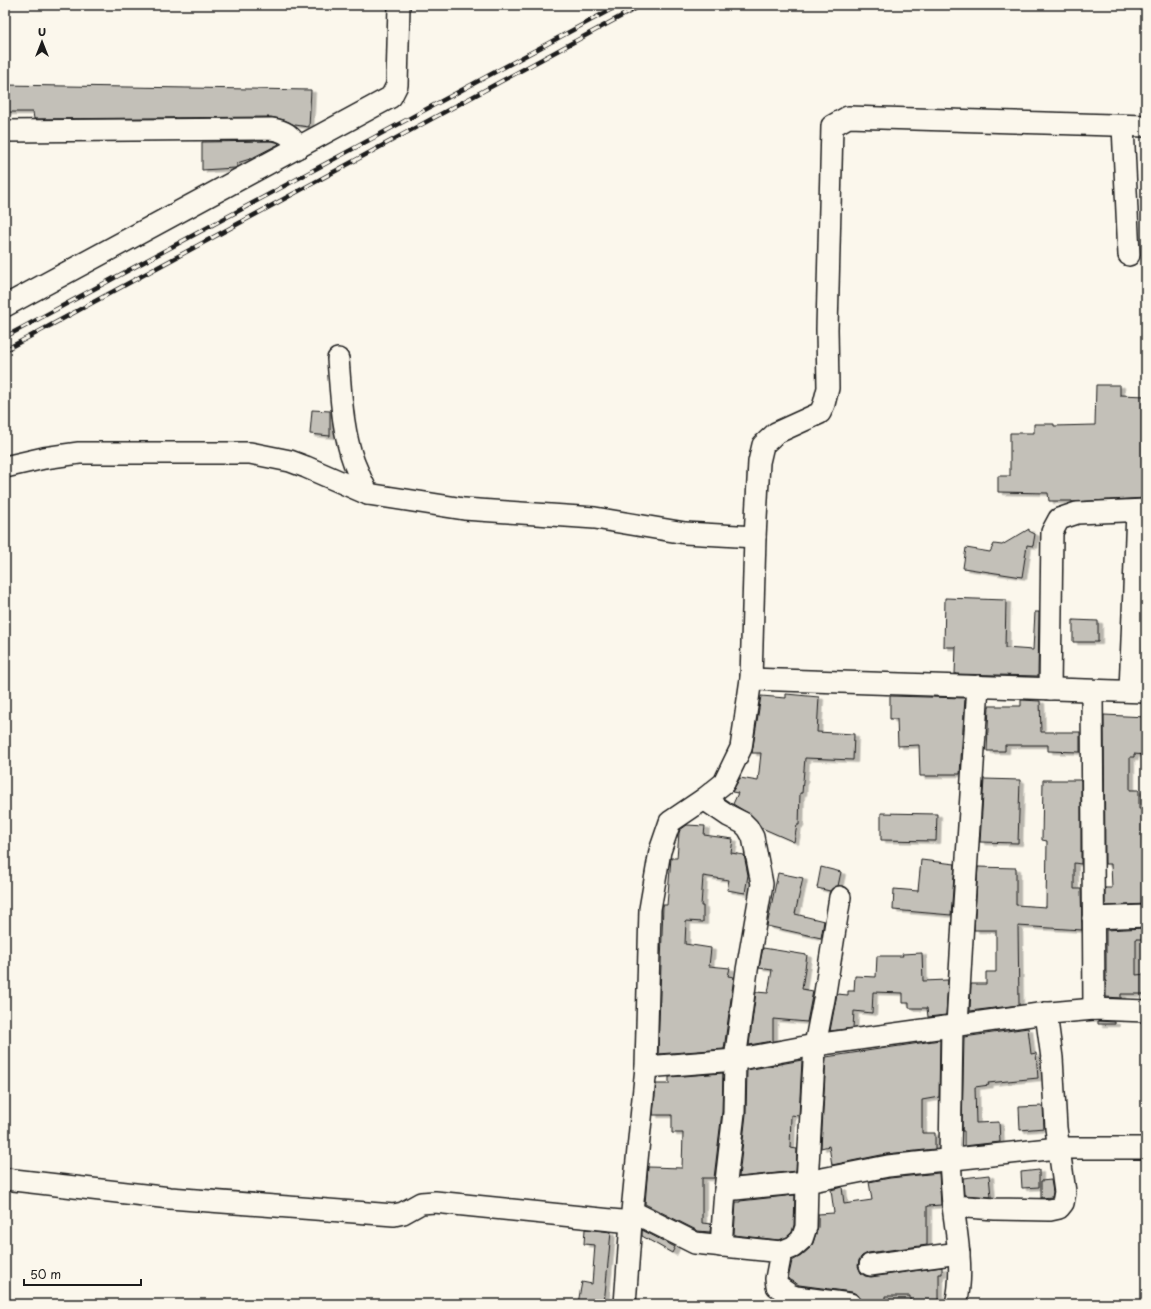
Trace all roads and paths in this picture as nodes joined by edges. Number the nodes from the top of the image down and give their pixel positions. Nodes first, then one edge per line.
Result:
1 (399, 5) edge
2 (1123, 126) junction
3 (1146, 126) edge
4 (5, 131) edge
5 (299, 148) junction
6 (1129, 255) dead end
7 (5, 306) edge
8 (338, 359) dead end
9 (5, 467) edge
10 (368, 494) junction
11 (1142, 511) edge
12 (755, 537) junction
13 (751, 679) junction
14 (978, 686) junction
15 (1050, 689) junction
16 (1092, 691) junction
17 (1138, 692) edge
18 (704, 799) junction
19 (840, 897) dead end
20 (1146, 916) edge
21 (1093, 918) junction
22 (1094, 1009) junction
23 (1146, 1011) edge
24 (1046, 1013) junction
25 (955, 1026) junction
26 (815, 1045) junction
27 (735, 1060) junction
28 (646, 1067) junction
29 (1058, 1148) junction
30 (1146, 1148) edge
31 (950, 1160) junction
32 (5, 1180) edge
33 (807, 1182) junction
34 (725, 1190) junction
35 (953, 1206) junction
36 (632, 1217) junction
37 (721, 1246) junction
38 (781, 1252) junction
39 (959, 1253) junction
40 (870, 1266) dead end
41 (625, 1304) edge
42 (850, 1304) edge
43 (956, 1304) edge

1 - 5 street
2 - 3 street
2 - 6 street
2 - 12 street
4 - 5 street
5 - 7 street
8 - 10 street
9 - 10 street
10 - 12 street
11 - 15 street
11 - 17 street
12 - 13 street
13 - 14 street
13 - 18 street
14 - 15 street
14 - 25 street
15 - 16 street
16 - 17 street
16 - 21 street
18 - 27 street
18 - 28 street
19 - 26 street
20 - 21 street
21 - 22 street
22 - 23 street
22 - 24 street
24 - 25 street
24 - 29 street
25 - 26 street
25 - 31 street
26 - 27 street
26 - 33 street
27 - 28 street
27 - 34 street
28 - 36 street
29 - 30 street
29 - 31 street
29 - 35 street
31 - 33 street
31 - 35 street
32 - 36 street
33 - 34 street
33 - 38 street
34 - 37 street
35 - 39 street
36 - 37 street
36 - 41 street
37 - 38 street
38 - 42 street
39 - 40 street
39 - 43 street

